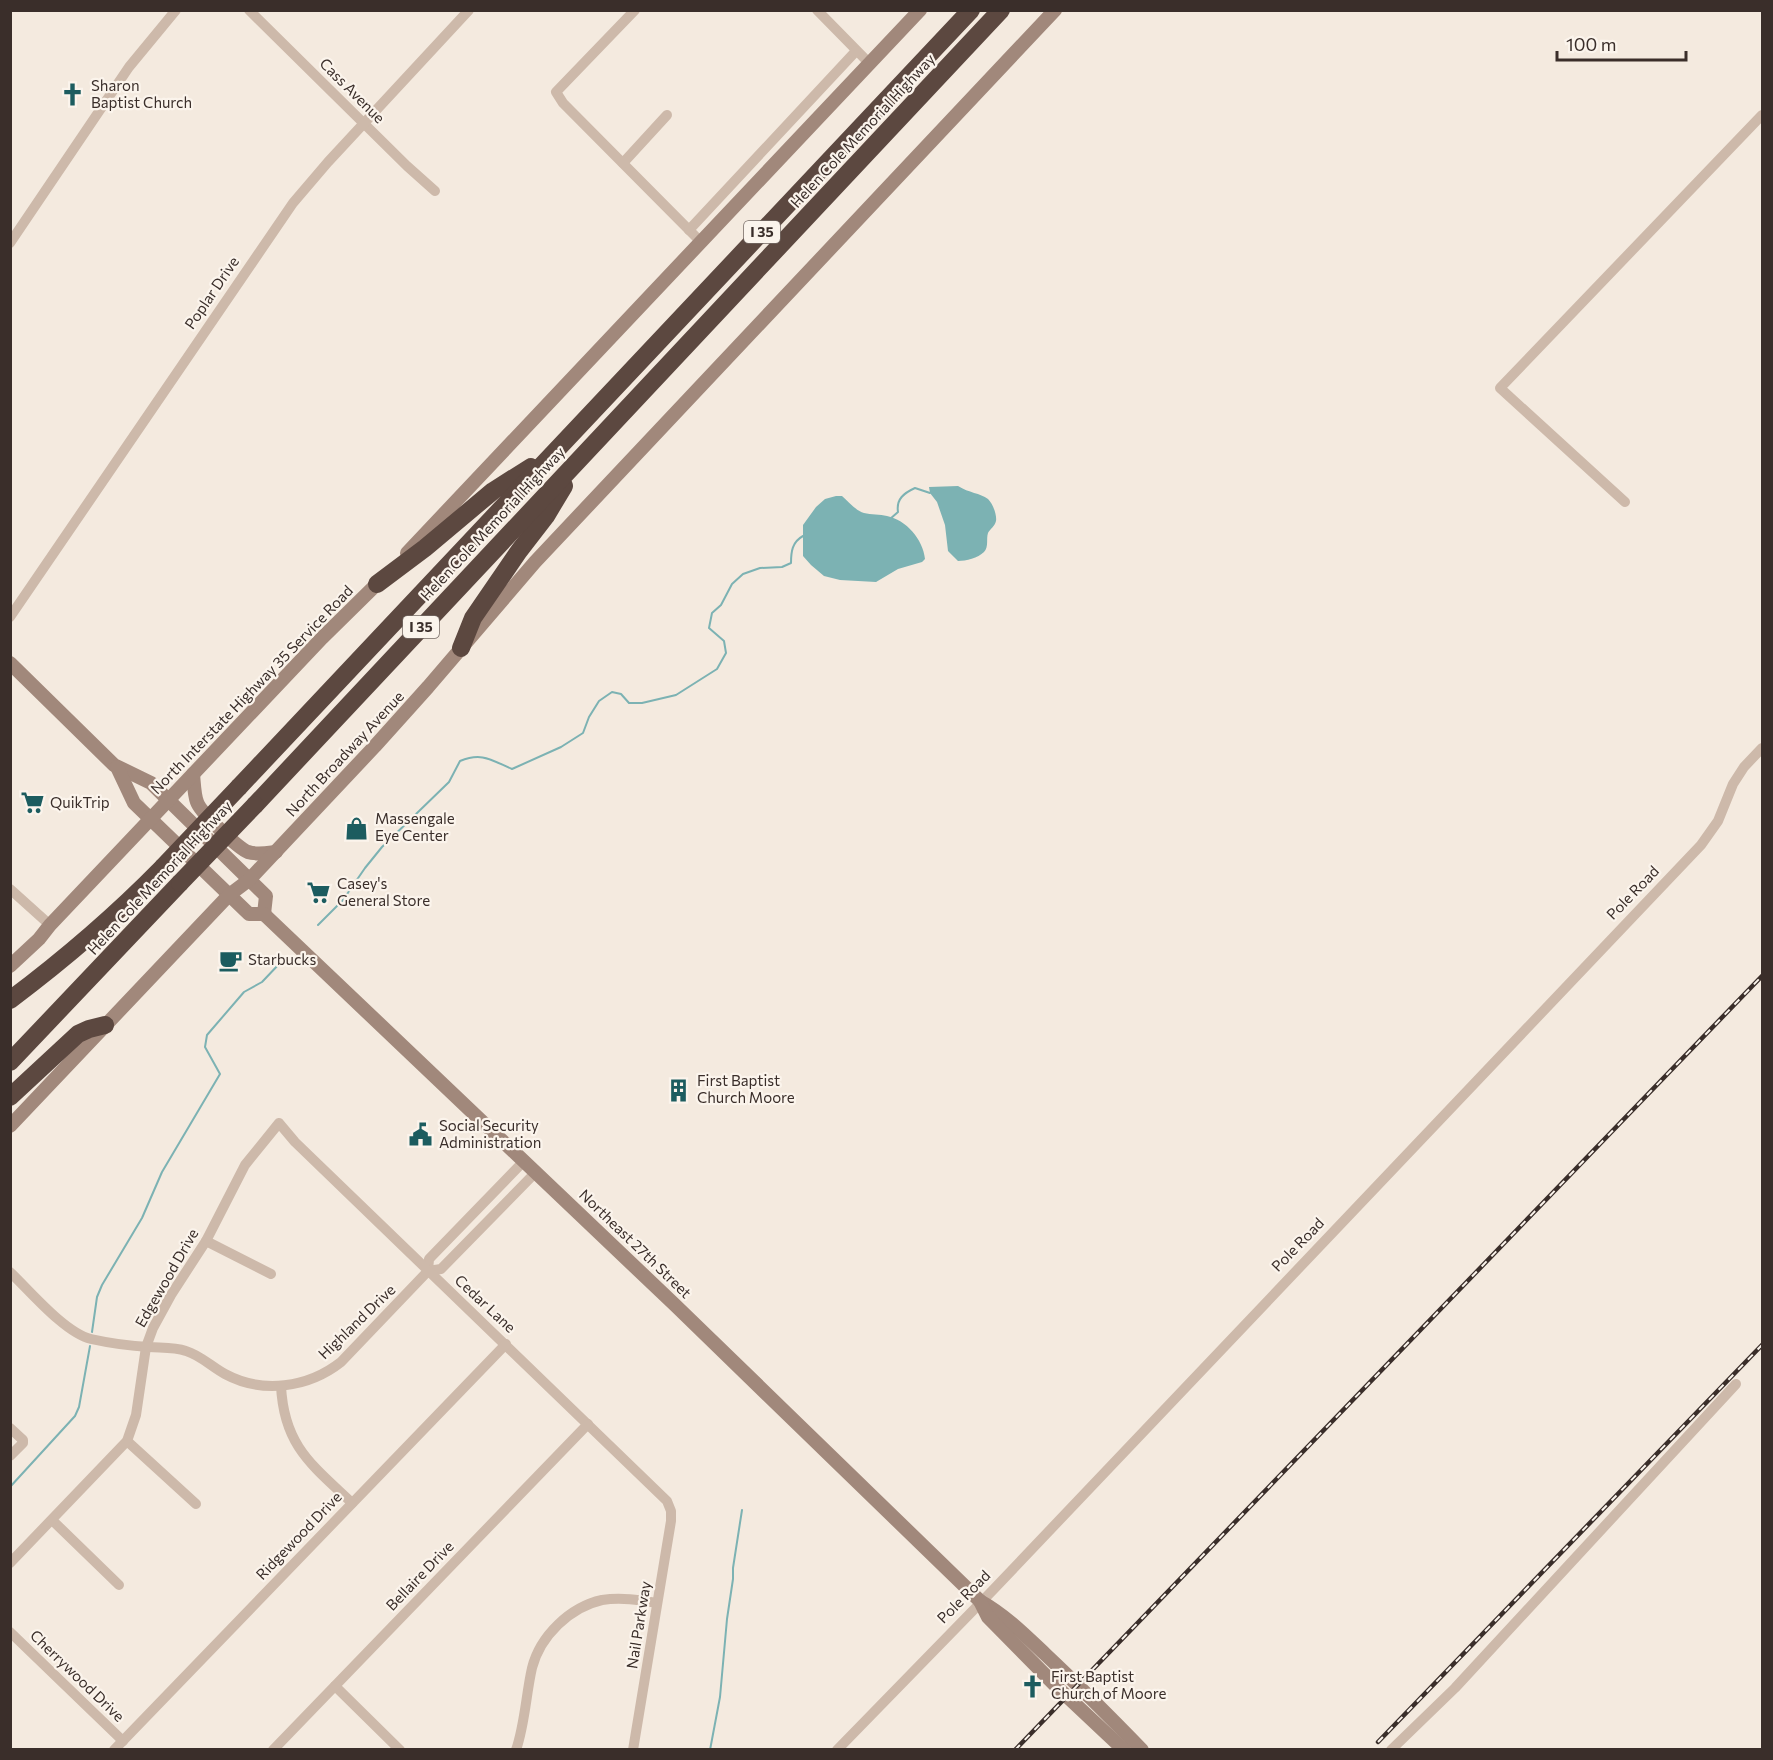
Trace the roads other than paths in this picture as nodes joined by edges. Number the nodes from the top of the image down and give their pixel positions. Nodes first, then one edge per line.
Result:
1 (176, 10) edge
2 (249, 10) edge
3 (470, 10) edge
4 (635, 10) edge
5 (817, 10) edge
6 (920, 10) edge
7 (971, 10) edge
8 (1001, 10) edge
9 (1054, 10) edge
10 (856, 51) junction
11 (874, 59) junction
12 (667, 115) dead end
13 (1762, 115) edge
14 (364, 124) junction
15 (623, 163) junction
16 (435, 191) dead end
17 (689, 230) junction
18 (701, 242) junction
19 (10, 243) edge
20 (588, 449) junction
21 (553, 454) junction
22 (1625, 502) dead end
23 (377, 584) junction
24 (10, 617) edge
25 (461, 648) junction
26 (10, 663) edge
27 (1762, 748) edge
28 (117, 767) junction
29 (193, 774) junction
30 (168, 800) junction
31 (150, 819) junction
32 (276, 852) junction
33 (249, 880) junction
34 (10, 889) edge
35 (229, 895) junction
36 (264, 914) junction
37 (50, 926) junction
38 (10, 966) edge
39 (10, 1000) edge
40 (105, 1025) junction
41 (10, 1062) edge
42 (10, 1097) edge
43 (279, 1123) joint
44 (10, 1125) edge
45 (524, 1161) junction
46 (536, 1172) junction
47 (206, 1241) junction
48 (428, 1271) junction
49 (10, 1272) edge
50 (271, 1274) dead end
51 (506, 1344) junction
52 (146, 1347) junction
53 (1736, 1384) dead end
54 (281, 1386) junction
55 (588, 1424) junction
56 (10, 1428) edge
57 (127, 1441) junction
58 (10, 1456) edge
59 (352, 1503) junction
60 (196, 1504) dead end
61 (670, 1506) joint
62 (52, 1520) junction
63 (10, 1563) edge
64 (119, 1585) dead end
65 (980, 1601) junction
66 (657, 1603) junction
67 (10, 1632) edge
68 (335, 1686) junction
69 (123, 1741) junction
70 (114, 1749) edge
71 (273, 1749) edge
72 (400, 1749) edge
73 (516, 1749) edge
74 (633, 1749) edge
75 (837, 1749) edge
76 (1124, 1749) edge
77 (1142, 1749) edge
78 (1391, 1749) edge

1 - 19 street
2 - 14 street, Cass Avenue
3 - 14 street, Poplar Drive
4 - 15 street
5 - 10 street
6 - 11 main road, North Interstate Highway 35 Service Road
7 - 21 highway, Helen Cole Memorial Highway / I 35
8 - 20 highway, Helen Cole Memorial Highway / I 35
9 - 25 main road, North Broadway Avenue
10 - 11 street
10 - 17 street
11 - 18 main road, North Interstate Highway 35 Service Road
12 - 15 street
13 - 22 street
14 - 16 street, Cass Avenue
14 - 24 street, Poplar Drive
15 - 17 street
17 - 18 street
18 - 23 main road, North Interstate Highway 35 Service Road
20 - 25 highway
20 - 41 highway, Helen Cole Memorial Highway / I 35, bridge
21 - 23 highway
21 - 39 highway, Helen Cole Memorial Highway / I 35, bridge
23 - 29 main road, North Interstate Highway 35 Service Road
25 - 32 main road, North Broadway Avenue
26 - 28 main road
27 - 65 street, Pole Road
28 - 30 main road
28 - 31 main road, Northeast 27th Street
29 - 30 main road, North Interstate Highway 35 Service Road
29 - 32 main road
30 - 31 main road, North Interstate Highway 35 Service Road
30 - 33 main road
31 - 35 main road, Northeast 27th Street
31 - 37 main road, North Interstate Highway 35 Service Road
32 - 33 main road, North Broadway Avenue
33 - 35 main road, North Broadway Avenue
33 - 36 main road
34 - 37 street
35 - 36 main road, Northeast 27th Street
35 - 40 main road
36 - 45 main road, Northeast 27th Street
37 - 38 main road, North Interstate Highway 35 Service Road
40 - 42 highway
40 - 44 main road
43 - 47 street, Edgewood Drive
43 - 48 street, Cedar Lane
45 - 46 main road, Northeast 27th Street
45 - 48 street, Highland Drive
46 - 48 street, Highland Drive
46 - 65 main road, Northeast 27th Street
47 - 50 street
47 - 52 street, Edgewood Drive
48 - 51 street, Cedar Lane
48 - 54 street, Highland Drive
49 - 52 street, Highland Drive
51 - 55 street, Cedar Lane
51 - 59 street, Ridgewood Drive
52 - 54 street, Highland Drive
52 - 57 street, Edgewood Drive
53 - 78 street
54 - 59 street
55 - 61 street, Cedar Lane
55 - 68 street, Bellaire Drive
56 - 58 street
57 - 60 street
57 - 62 street, Edgewood Drive
59 - 69 street, Ridgewood Drive
61 - 66 street, Nail Parkway
62 - 63 street, Edgewood Drive
62 - 64 street
65 - 75 street, Pole Road
65 - 76 main road, Northeast 27th Street
65 - 77 main road, Northeast 27th Street
66 - 73 street
66 - 74 street, Nail Parkway
67 - 69 street, Cherrywood Drive
68 - 71 street, Bellaire Drive
68 - 72 street
69 - 70 street, Ridgewood Drive

